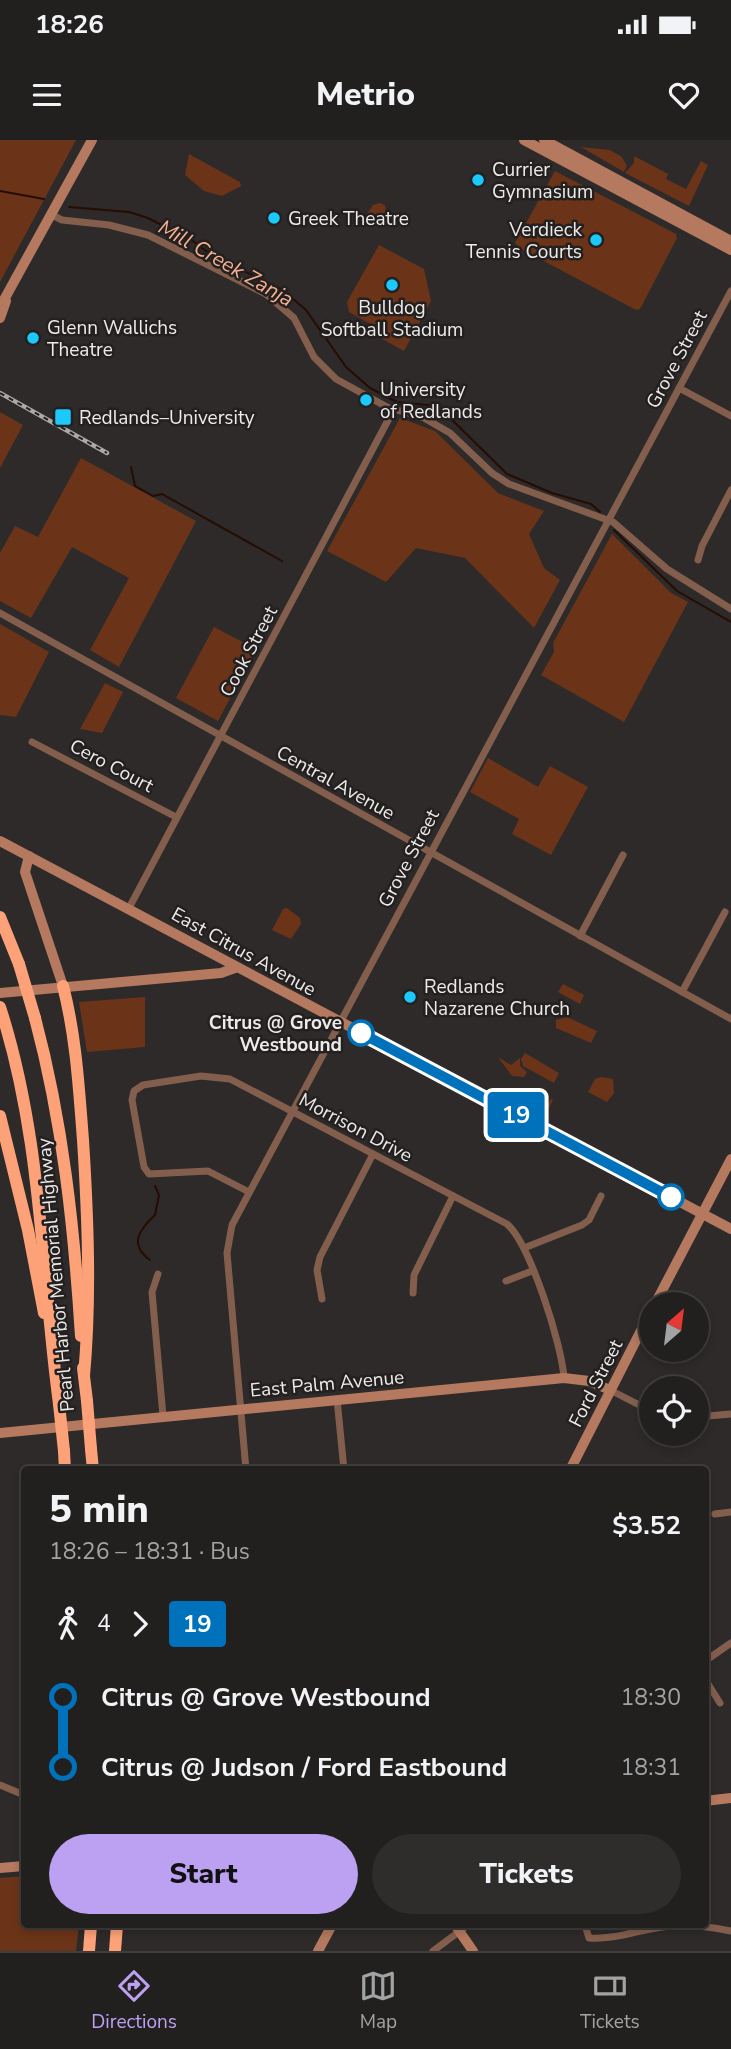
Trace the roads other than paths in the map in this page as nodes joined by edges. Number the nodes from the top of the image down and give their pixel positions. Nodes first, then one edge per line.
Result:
1 (92, 140) edge
2 (524, 140) edge
3 (544, 140) edge
4 (52, 215) junction
5 (731, 241) edge
6 (731, 250) edge
7 (731, 291) edge
8 (3, 303) edge
9 (0, 318) edge
10 (679, 388) junction
11 (394, 409) junction
12 (731, 416) edge
13 (731, 489) edge
14 (606, 521) junction
15 (698, 560) dead end
16 (731, 609) edge
17 (0, 612) edge
18 (221, 736) junction
19 (32, 742) dead end
20 (176, 817) junction
21 (0, 841) edge
22 (429, 852) junction
23 (623, 855) dead end
24 (29, 856) junction
25 (129, 908) junction
26 (725, 912) dead end
27 (0, 917) edge
28 (580, 936) junction
29 (235, 968) junction
30 (63, 986) junction
31 (682, 992) junction
32 (0, 993) edge
33 (0, 1007) edge
34 (731, 1019) edge
35 (339, 1022) junction
36 (292, 1111) junction
37 (0, 1116) edge
38 (373, 1154) junction
39 (731, 1158) edge
40 (249, 1192) junction
41 (453, 1196) junction
42 (601, 1196) dead end
43 (702, 1213) junction
44 (731, 1228) edge
45 (524, 1248) junction
46 (532, 1271) junction
47 (158, 1274) dead end
48 (506, 1280) dead end
49 (661, 1292) edge
50 (413, 1293) dead end
51 (322, 1299) dead end
52 (639, 1334) edge
53 (55, 1376) junction
54 (83, 1376) junction
55 (564, 1378) junction
56 (610, 1390) junction
57 (337, 1399) junction
58 (639, 1405) edge
59 (240, 1408) junction
60 (731, 1414) edge
61 (163, 1416) junction
62 (709, 1416) edge
63 (0, 1433) edge
64 (65, 1466) edge
65 (93, 1466) edge
66 (246, 1466) edge
67 (344, 1466) edge
68 (572, 1466) edge
69 (731, 1512) edge
70 (715, 1514) dead end
71 (731, 1643) edge
72 (709, 1658) edge
73 (709, 1685) edge
74 (720, 1703) dead end
75 (0, 1785) edge
76 (21, 1794) edge
77 (731, 1798) edge
78 (709, 1801) edge
79 (21, 1866) edge
80 (0, 1868) edge
81 (91, 1928) edge
82 (117, 1928) edge
83 (330, 1928) edge
84 (460, 1928) edge
85 (462, 1928) edge
86 (586, 1928) edge
87 (659, 1928) edge
88 (709, 1928) edge
89 (731, 1931) edge
90 (89, 1951) edge
91 (115, 1951) edge
92 (318, 1951) edge
93 (433, 1951) edge
94 (473, 1951) edge

1 - 4 main road
2 - 6 main road
3 - 5 main road
4 - 8 main road
4 - 11 street
7 - 10 street, Grove Street
8 - 9 main road
10 - 12 street
10 - 14 street, Grove Street
11 - 14 street
11 - 18 street, Cook Street
13 - 15 street
14 - 16 street
14 - 22 street, Grove Street
17 - 18 street, Central Avenue
18 - 20 street, Cook Street
18 - 22 street, Central Avenue
19 - 20 street, Cero Court
20 - 25 street, Cook Street
21 - 24 main road, East Citrus Avenue
22 - 28 street, Central Avenue
22 - 35 street, Grove Street
23 - 28 street
24 - 25 main road, East Citrus Avenue
24 - 30 main road
25 - 29 main road, East Citrus Avenue
26 - 31 street
27 - 54 highway, Pearl Harbor Memorial Highway, bridge
28 - 31 street, Central Avenue
29 - 30 main road
29 - 35 main road, East Citrus Avenue
30 - 32 main road
30 - 54 highway
31 - 34 street, Central Avenue
33 - 53 highway, Pearl Harbor Memorial Highway
35 - 36 street, Grove Street
35 - 43 main road, East Citrus Avenue
36 - 38 street, Morrison Drive
36 - 40 street, Grove Street
36 - 40 street, Morrison Drive
37 - 53 highway
38 - 41 street, Morrison Drive
38 - 51 street
39 - 43 main road
40 - 59 street, Grove Street
41 - 45 street, Morrison Drive
41 - 50 street
42 - 45 street
43 - 44 main road, East Citrus Avenue
43 - 49 main road
45 - 46 street, Morrison Drive
46 - 48 street
46 - 55 street, Morrison Drive
47 - 61 street
52 - 56 main road, Ford Street
53 - 64 highway, Pearl Harbor Memorial Highway, bridge
54 - 65 highway, Pearl Harbor Memorial Highway, bridge
55 - 56 main road, East Palm Avenue
55 - 57 main road, East Palm Avenue
56 - 58 street, East Palm Avenue
56 - 68 main road, Ford Street
57 - 59 main road, East Palm Avenue
57 - 67 street
59 - 61 main road, East Palm Avenue
59 - 66 street, Grove Street
60 - 62 street
61 - 63 main road, East Palm Avenue
69 - 70 street
71 - 72 street
73 - 74 street
75 - 76 street
77 - 78 main road
79 - 80 main road
81 - 90 highway
82 - 91 highway
83 - 92 main road
84 - 93 street
85 - 94 main road
86 - 87 street
88 - 89 street

